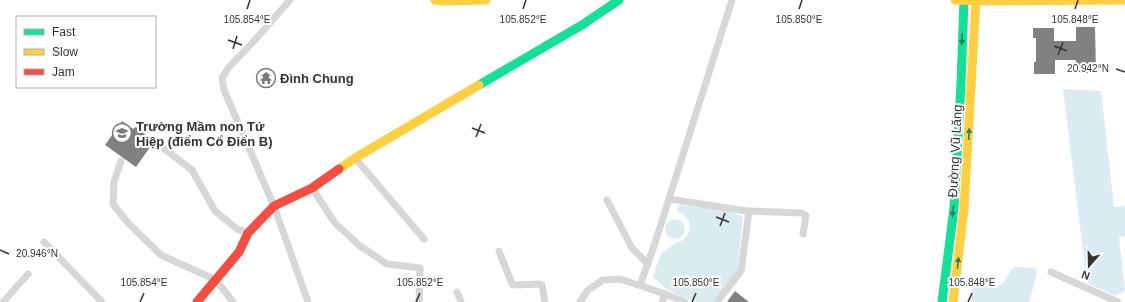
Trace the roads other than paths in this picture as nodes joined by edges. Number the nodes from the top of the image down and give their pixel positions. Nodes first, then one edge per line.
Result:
1 (290, 0) edge
2 (435, 0) edge
3 (486, 0) edge
4 (619, 0) edge
5 (732, 0) edge
6 (955, 0) edge
7 (964, 0) edge
8 (976, 0) edge
9 (1125, 0) edge
10 (158, 144) dead end
11 (957, 157) junction
12 (356, 158) junction
13 (967, 159) junction
14 (121, 161) dead end
15 (312, 188) junction
16 (669, 199) junction
17 (607, 200) dead end
18 (274, 206) junction
19 (749, 211) junction
20 (248, 233) junction
21 (803, 234) dead end
22 (424, 239) dead end
23 (44, 242) dead end
24 (499, 250) dead end
25 (648, 264) junction
26 (1051, 272) dead end
27 (28, 274) dead end
28 (216, 280) junction
29 (640, 285) junction
30 (457, 292) dead end
31 (665, 294) junction
32 (3, 302) edge
33 (102, 302) edge
34 (197, 302) edge
35 (233, 302) edge
36 (308, 302) edge
37 (418, 302) edge
38 (461, 302) edge
39 (545, 302) edge
40 (580, 302) edge
41 (662, 302) edge
42 (685, 302) edge
43 (717, 302) edge
44 (942, 302) edge
45 (953, 302) edge
46 (1118, 302) edge

1 - 18 street
2 - 3 street
4 - 12 street
5 - 16 street
6 - 7 street
7 - 8 street
7 -> 11 street, Đường Vũ Lăng
8 - 9 street
13 -> 8 street, Đường Vũ Lăng
10 - 20 street
11 - 13 street
11 -> 44 street, Đường Vũ Lăng
12 - 15 street
12 - 22 street
45 -> 13 street, Đường Vũ Lăng
14 - 28 street
15 - 18 street
15 - 37 street
16 - 19 street
16 - 25 street
17 - 25 street
18 - 20 street
18 - 36 street
19 - 21 street
19 - 43 street
20 - 28 street
23 - 33 street
24 - 39 street
25 - 29 street
26 - 46 street
27 - 32 street
28 - 34 street
28 - 35 street
29 - 31 street
29 - 40 street
30 - 38 street
31 - 41 street
31 - 42 street

